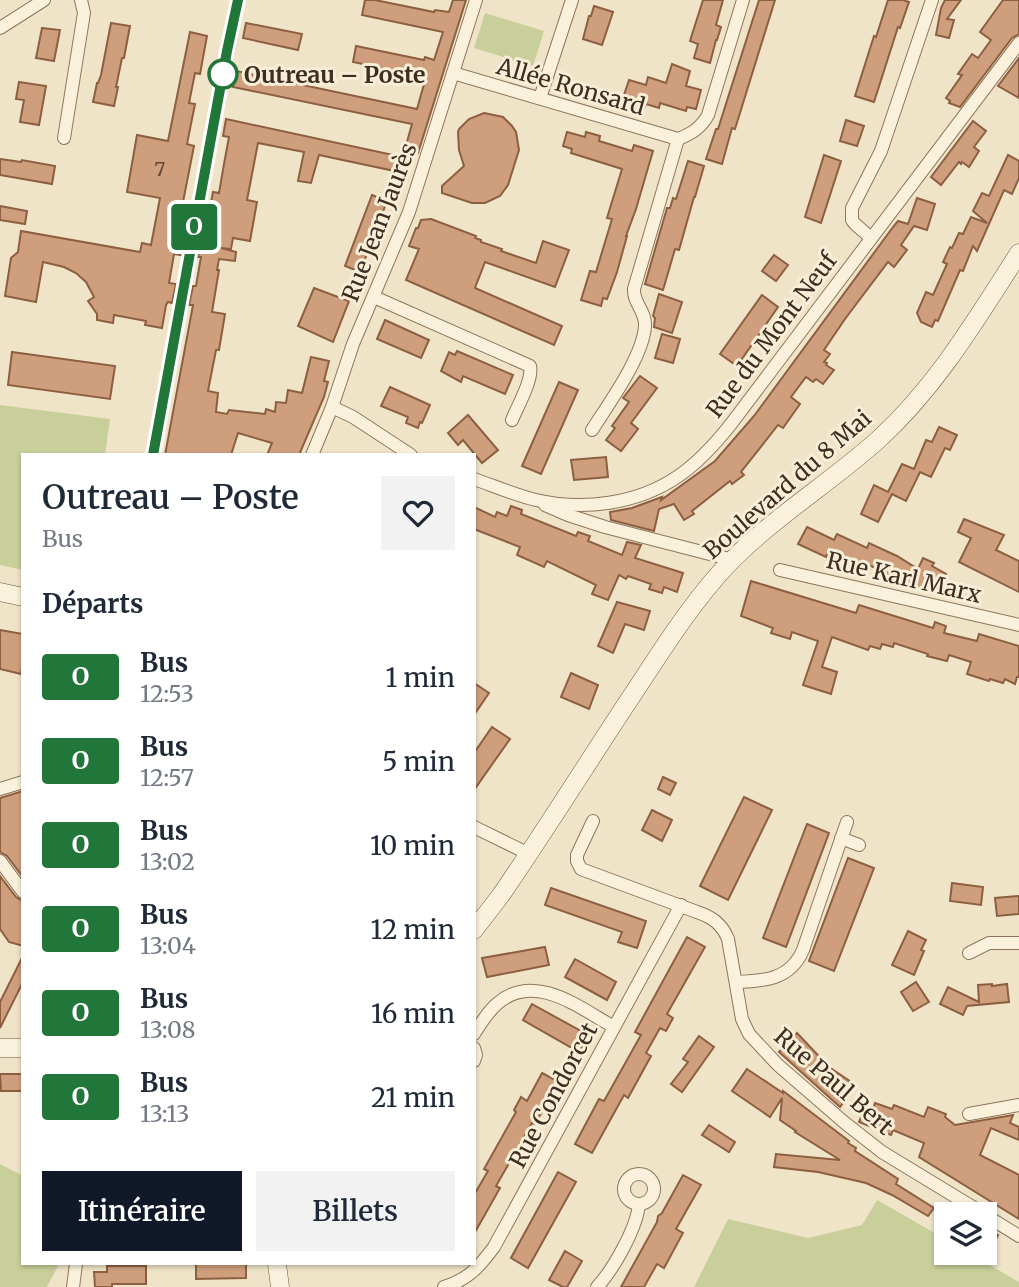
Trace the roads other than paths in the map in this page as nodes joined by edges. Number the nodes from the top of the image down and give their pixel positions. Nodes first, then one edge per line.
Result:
1 (44, 0) edge
2 (81, 0) edge
3 (238, 0) edge
4 (477, 0) edge
5 (572, 0) edge
6 (743, 0) edge
7 (932, 0) edge
8 (2, 26) edge
9 (1019, 43) edge
10 (453, 73) junction
11 (540, 98) junction
12 (64, 138) dead end
13 (678, 139) junction
14 (872, 238) junction
15 (1019, 253) edge
16 (374, 297) junction
17 (332, 407) junction
18 (512, 420) dead end
19 (593, 430) dead end
20 (153, 453) edge
21 (313, 453) edge
22 (408, 453) edge
23 (476, 480) edge
24 (535, 500) junction
25 (733, 560) junction
26 (780, 570) dead end
27 (0, 592) edge
28 (21, 597) edge
29 (1019, 625) edge
30 (21, 783) edge
31 (0, 789) edge
32 (593, 821) dead end
33 (847, 822) dead end
34 (476, 828) edge
35 (841, 838) junction
36 (859, 845) dead end
37 (529, 854) junction
38 (0, 861) edge
39 (21, 889) edge
40 (681, 905) junction
41 (476, 927) edge
42 (1019, 943) edge
43 (969, 953) dead end
44 (736, 982) junction
45 (614, 1027) junction
46 (476, 1031) edge
47 (0, 1048) edge
48 (21, 1048) edge
49 (1019, 1105) edge
50 (969, 1114) dead end
51 (963, 1202) edge
52 (639, 1204) dead end
53 (997, 1223) edge
54 (1019, 1236) edge
55 (76, 1265) edge
56 (277, 1265) edge
57 (466, 1283) edge
58 (73, 1287) edge
59 (279, 1287) edge
60 (444, 1287) edge
61 (597, 1287) edge

1 - 8 street
2 - 12 street
3 - 20 street
4 - 10 street, Rue Jean Jaurès
5 - 11 street
6 - 13 street
7 - 14 street
9 - 14 street, Rue du Mont Neuf
10 - 11 street, Allée Ronsard
10 - 16 street, Rue Jean Jaurès
11 - 13 street, Allée Ronsard
13 - 19 street
14 - 24 street, Rue du Mont Neuf
15 - 25 main road, Boulevard du 8 Mai
16 - 17 street, Rue Jean Jaurès
16 - 18 street
17 - 21 street, Rue Jean Jaurès
17 - 22 street
23 - 24 street, Rue du Mont Neuf
24 - 25 street
25 - 37 main road, Boulevard du 8 Mai
26 - 29 street, Rue Karl Marx
27 - 28 main road
30 - 31 street
32 - 40 street, Rue Paul Bert
33 - 35 street
34 - 37 street
35 - 36 street
35 - 44 street
37 - 41 main road, Boulevard du 8 Mai
38 - 39 street
40 - 44 street, Rue Paul Bert
40 - 45 street, Rue Condorcet
42 - 43 street
44 - 51 street, Rue Paul Bert
45 - 46 street
45 - 57 street, Rue Condorcet
47 - 48 main road
49 - 50 street
52 - 61 street
53 - 54 street, Rue Paul Bert
55 - 58 street
56 - 59 main road
57 - 60 street, Rue Condorcet

